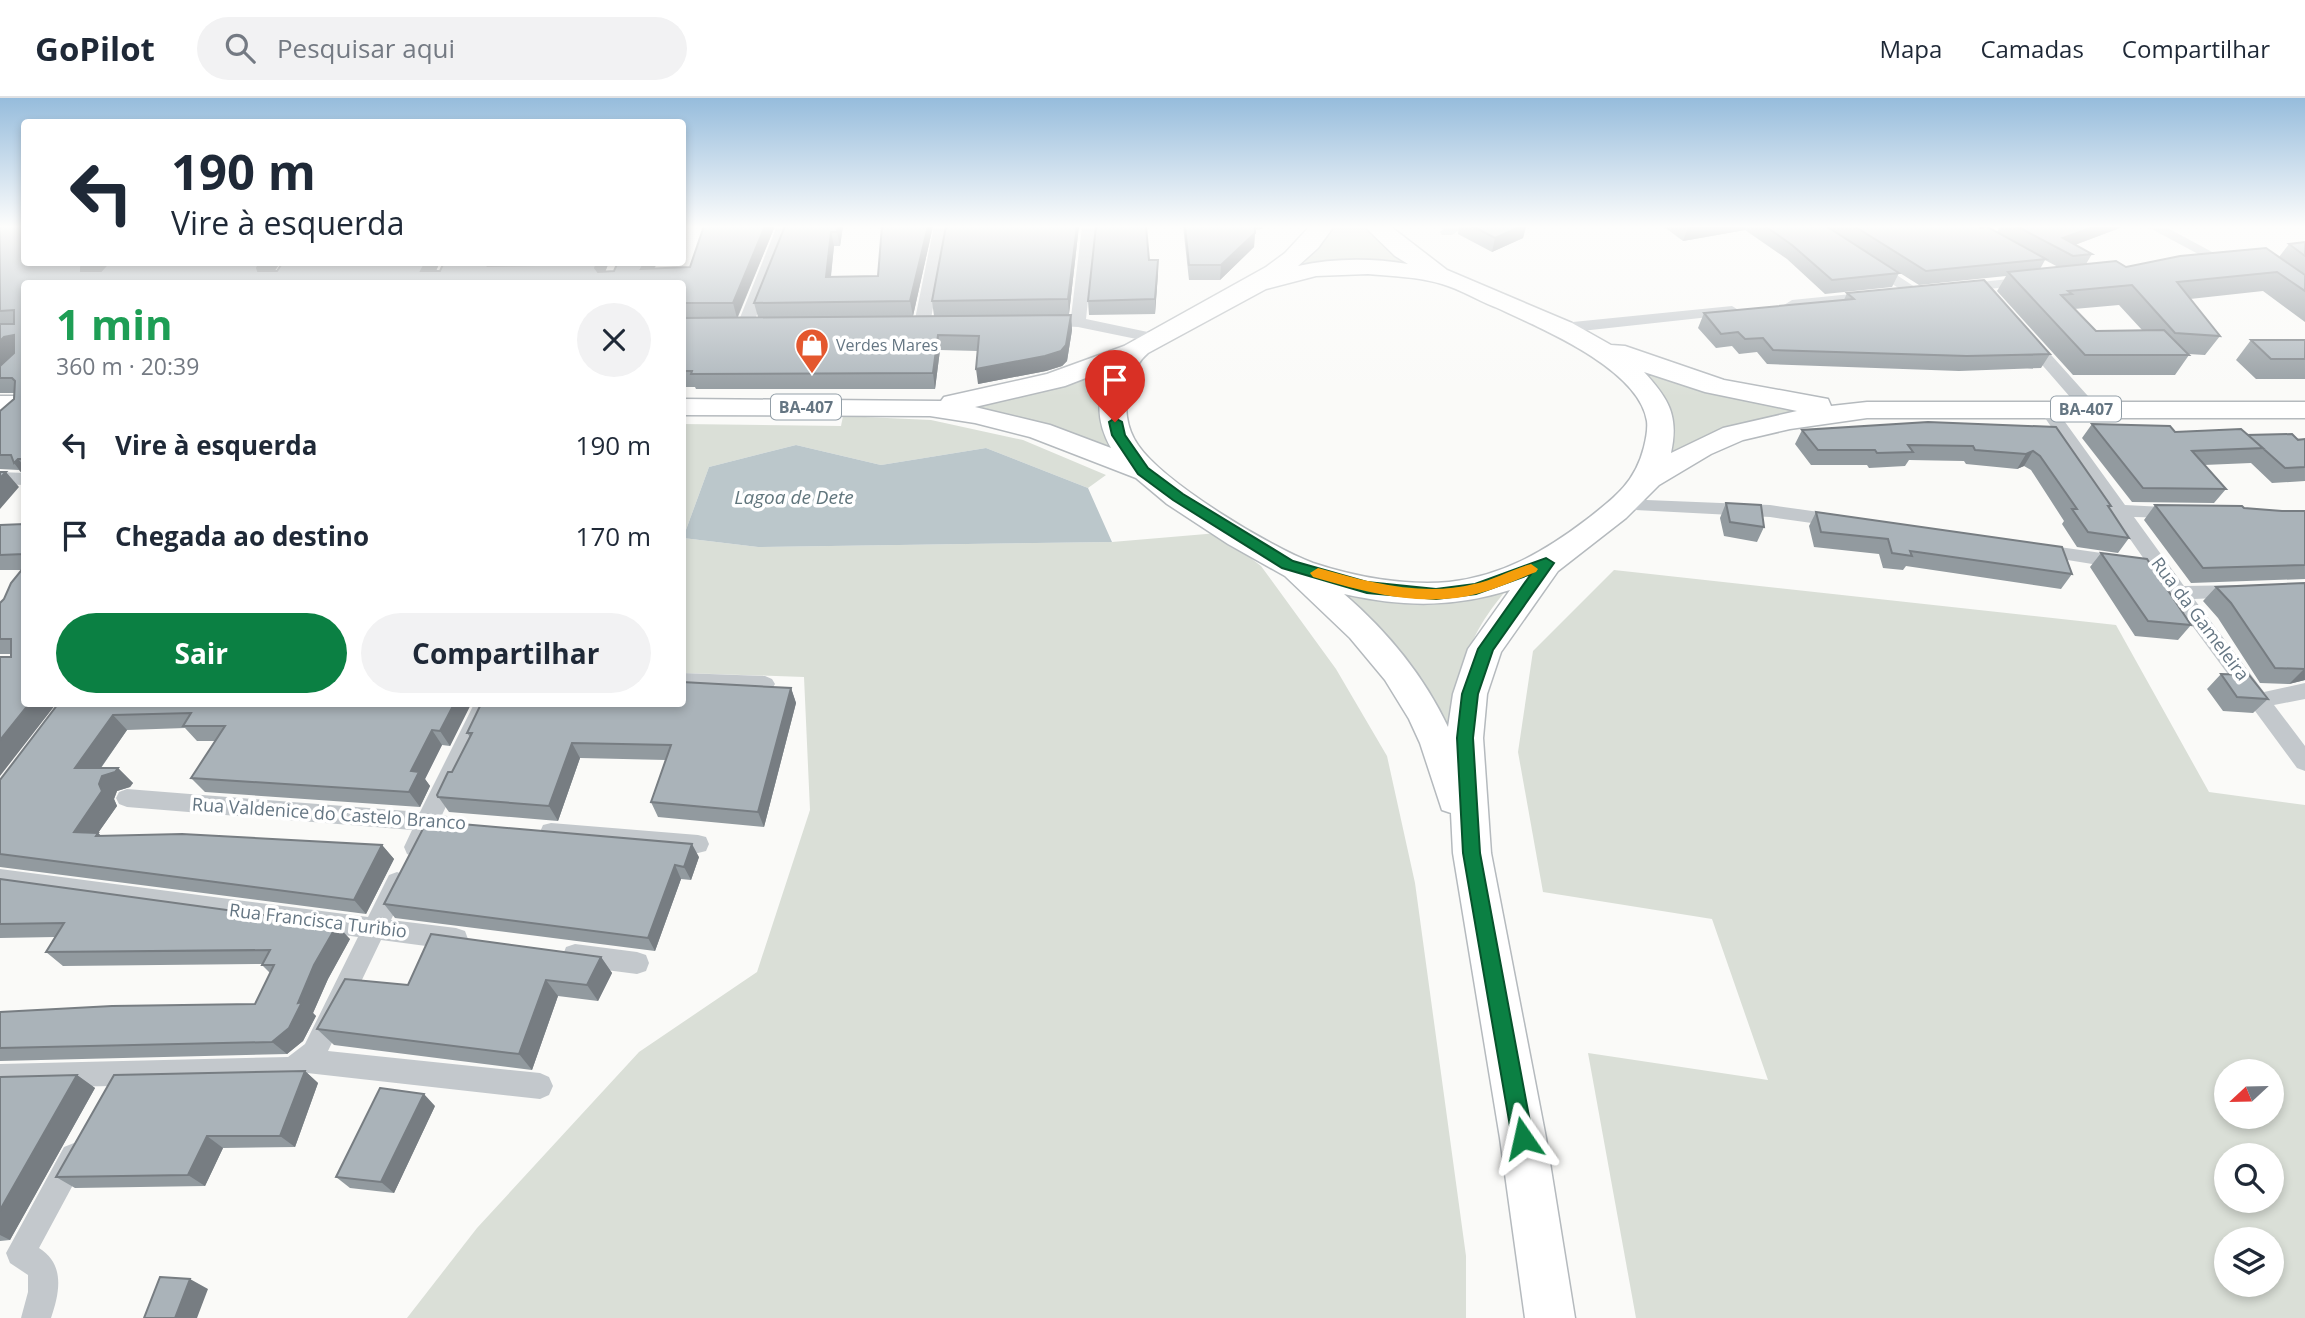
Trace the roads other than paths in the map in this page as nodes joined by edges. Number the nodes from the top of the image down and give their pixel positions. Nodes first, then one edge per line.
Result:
1 (762, 283) edge
2 (930, 283) edge
3 (1082, 283) edge
4 (1258, 283) edge
5 (1458, 283) edge
6 (1913, 283) edge
7 (2028, 283) edge
8 (1254, 284) joint
9 (1929, 291) junction
10 (1781, 306) edge
11 (1754, 309) edge
12 (1078, 322) junction
13 (1026, 323) edge
14 (922, 324) edge
15 (745, 326) edge
16 (2018, 327) edge
17 (1573, 333) junction
18 (1156, 338) junction
19 (1131, 352) junction
20 (686, 407) edge
21 (930, 408) junction
22 (2046, 408) junction
23 (2090, 409) junction
24 (1867, 410) junction
25 (2305, 410) edge
26 (1143, 471) junction
27 (0, 478) edge
28 (21, 479) edge
29 (1647, 479) junction
30 (1622, 505) junction
31 (2119, 511) junction
32 (2202, 512) edge
33 (1862, 524) edge
34 (2024, 548) edge
35 (1546, 563) junction
36 (1287, 565) junction
37 (2160, 568) junction
38 (2254, 590) edge
39 (2178, 593) junction
40 (686, 681) edge
41 (765, 684) edge
42 (2305, 691) edge
43 (2261, 700) junction
44 (483, 707) edge
45 (2305, 762) edge
46 (127, 799) dead end
47 (428, 822) junction
48 (455, 824) edge
49 (536, 831) edge
50 (698, 844) dead end
51 (1472, 853) junction
52 (0, 879) edge
53 (374, 928) junction
54 (484, 943) edge
55 (554, 952) edge
56 (637, 963) dead end
57 (306, 1061) junction
58 (122, 1072) junction
59 (0, 1076) edge
60 (540, 1086) dead end
61 (109, 1096) edge
62 (88, 1132) edge
63 (10, 1253) edge
64 (36, 1318) edge
65 (1550, 1318) edge

1 - 15 street
2 - 14 street
3 - 12 street
4 - 8 main road
5 - 17 main road
6 - 9 street
7 - 9 street
8 - 18 main road
9 - 10 street
11 - 17 street
12 - 13 street
12 - 18 street
16 - 23 street
17 - 24 main road, BA-407
17 - 29 main road
18 - 19 main road
19 - 21 main road, BA-407
19 - 26 main road
20 - 21 main road, BA-407
21 - 26 main road, BA-407
22 - 23 main road, BA-407
22 - 24 main road, BA-407
22 - 31 street, Rua da Gameleira
23 - 25 main road, BA-407
24 - 29 main road, BA-407
26 - 36 main road
27 - 28 street
29 - 30 main road
30 - 33 street
30 - 35 main road
31 - 32 street
31 - 37 street, Rua da Gameleira
34 - 37 street
35 - 36 main road
35 - 51 main road
36 - 51 main road
37 - 39 street, Rua da Gameleira
38 - 39 street
39 - 43 street, Rua da Gameleira
40 - 41 street
42 - 43 street
43 - 45 street, Rua da Gameleira
44 - 47 street
46 - 47 street, Rua Valdenice do Castelo Branco
47 - 48 street, Rua Valdenice do Castelo Branco
47 - 53 street
49 - 50 street
51 - 65 main road
52 - 53 street, Rua Francisca Turibio
53 - 54 street, Rua Francisca Turibio
53 - 57 street
55 - 56 street
57 - 58 street
57 - 60 street
58 - 59 street
58 - 61 street
62 - 63 street
63 - 64 street

